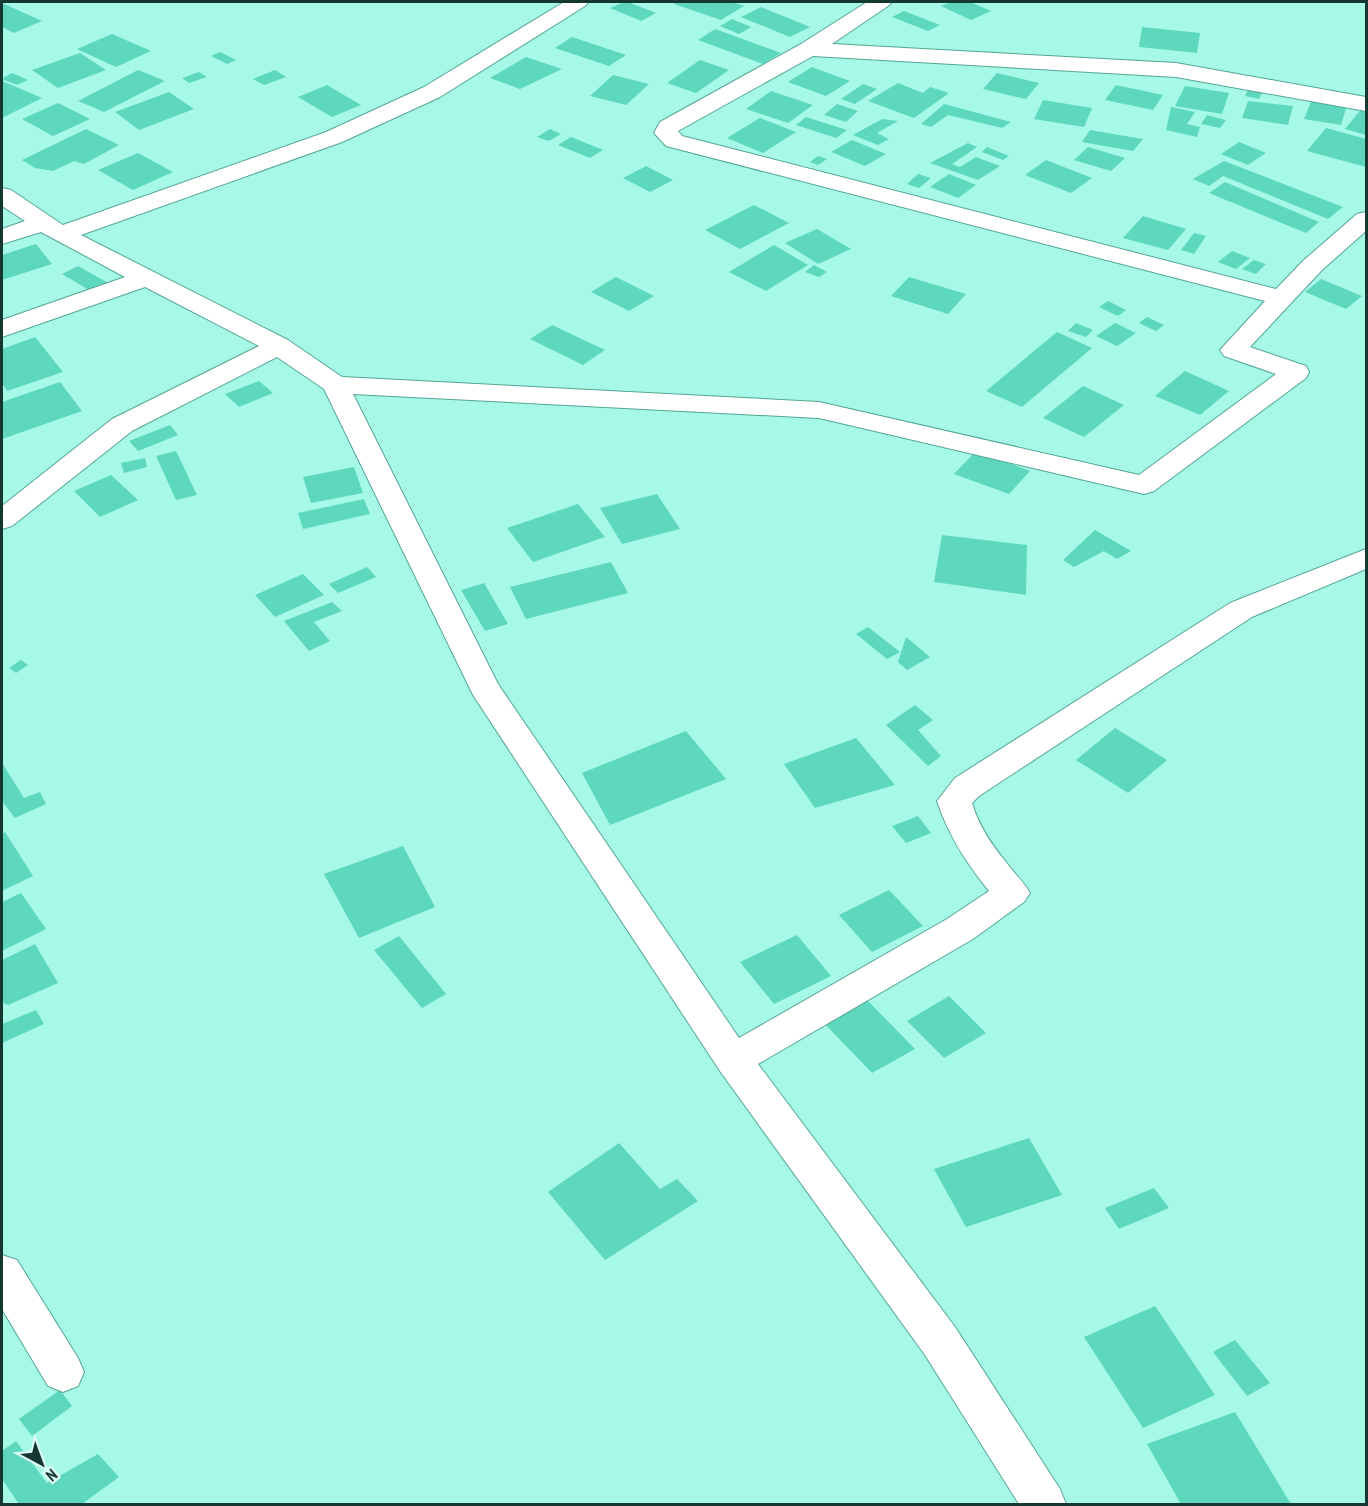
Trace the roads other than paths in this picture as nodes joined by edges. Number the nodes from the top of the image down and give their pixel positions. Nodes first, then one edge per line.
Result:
1 (578, 2) edge
2 (881, 2) edge
3 (809, 49) junction
4 (1366, 104) edge
5 (2, 195) edge
6 (1366, 219) edge
7 (52, 228) junction
8 (2, 237) edge
9 (147, 278) junction
10 (1282, 298) junction
11 (2, 329) edge
12 (279, 346) junction
13 (335, 385) junction
14 (2, 520) edge
15 (1366, 558) edge
16 (734, 1060) junction
17 (2, 1272) edge
18 (63, 1372) dead end
19 (1044, 1504) edge

1 - 7 street
2 - 3 street
3 - 4 street
3 - 10 street
5 - 7 street
6 - 10 street
7 - 8 street
7 - 9 street
9 - 11 street
9 - 12 street
10 - 13 street
12 - 13 street
12 - 14 street
13 - 16 street
15 - 16 street
16 - 19 street
17 - 18 street

